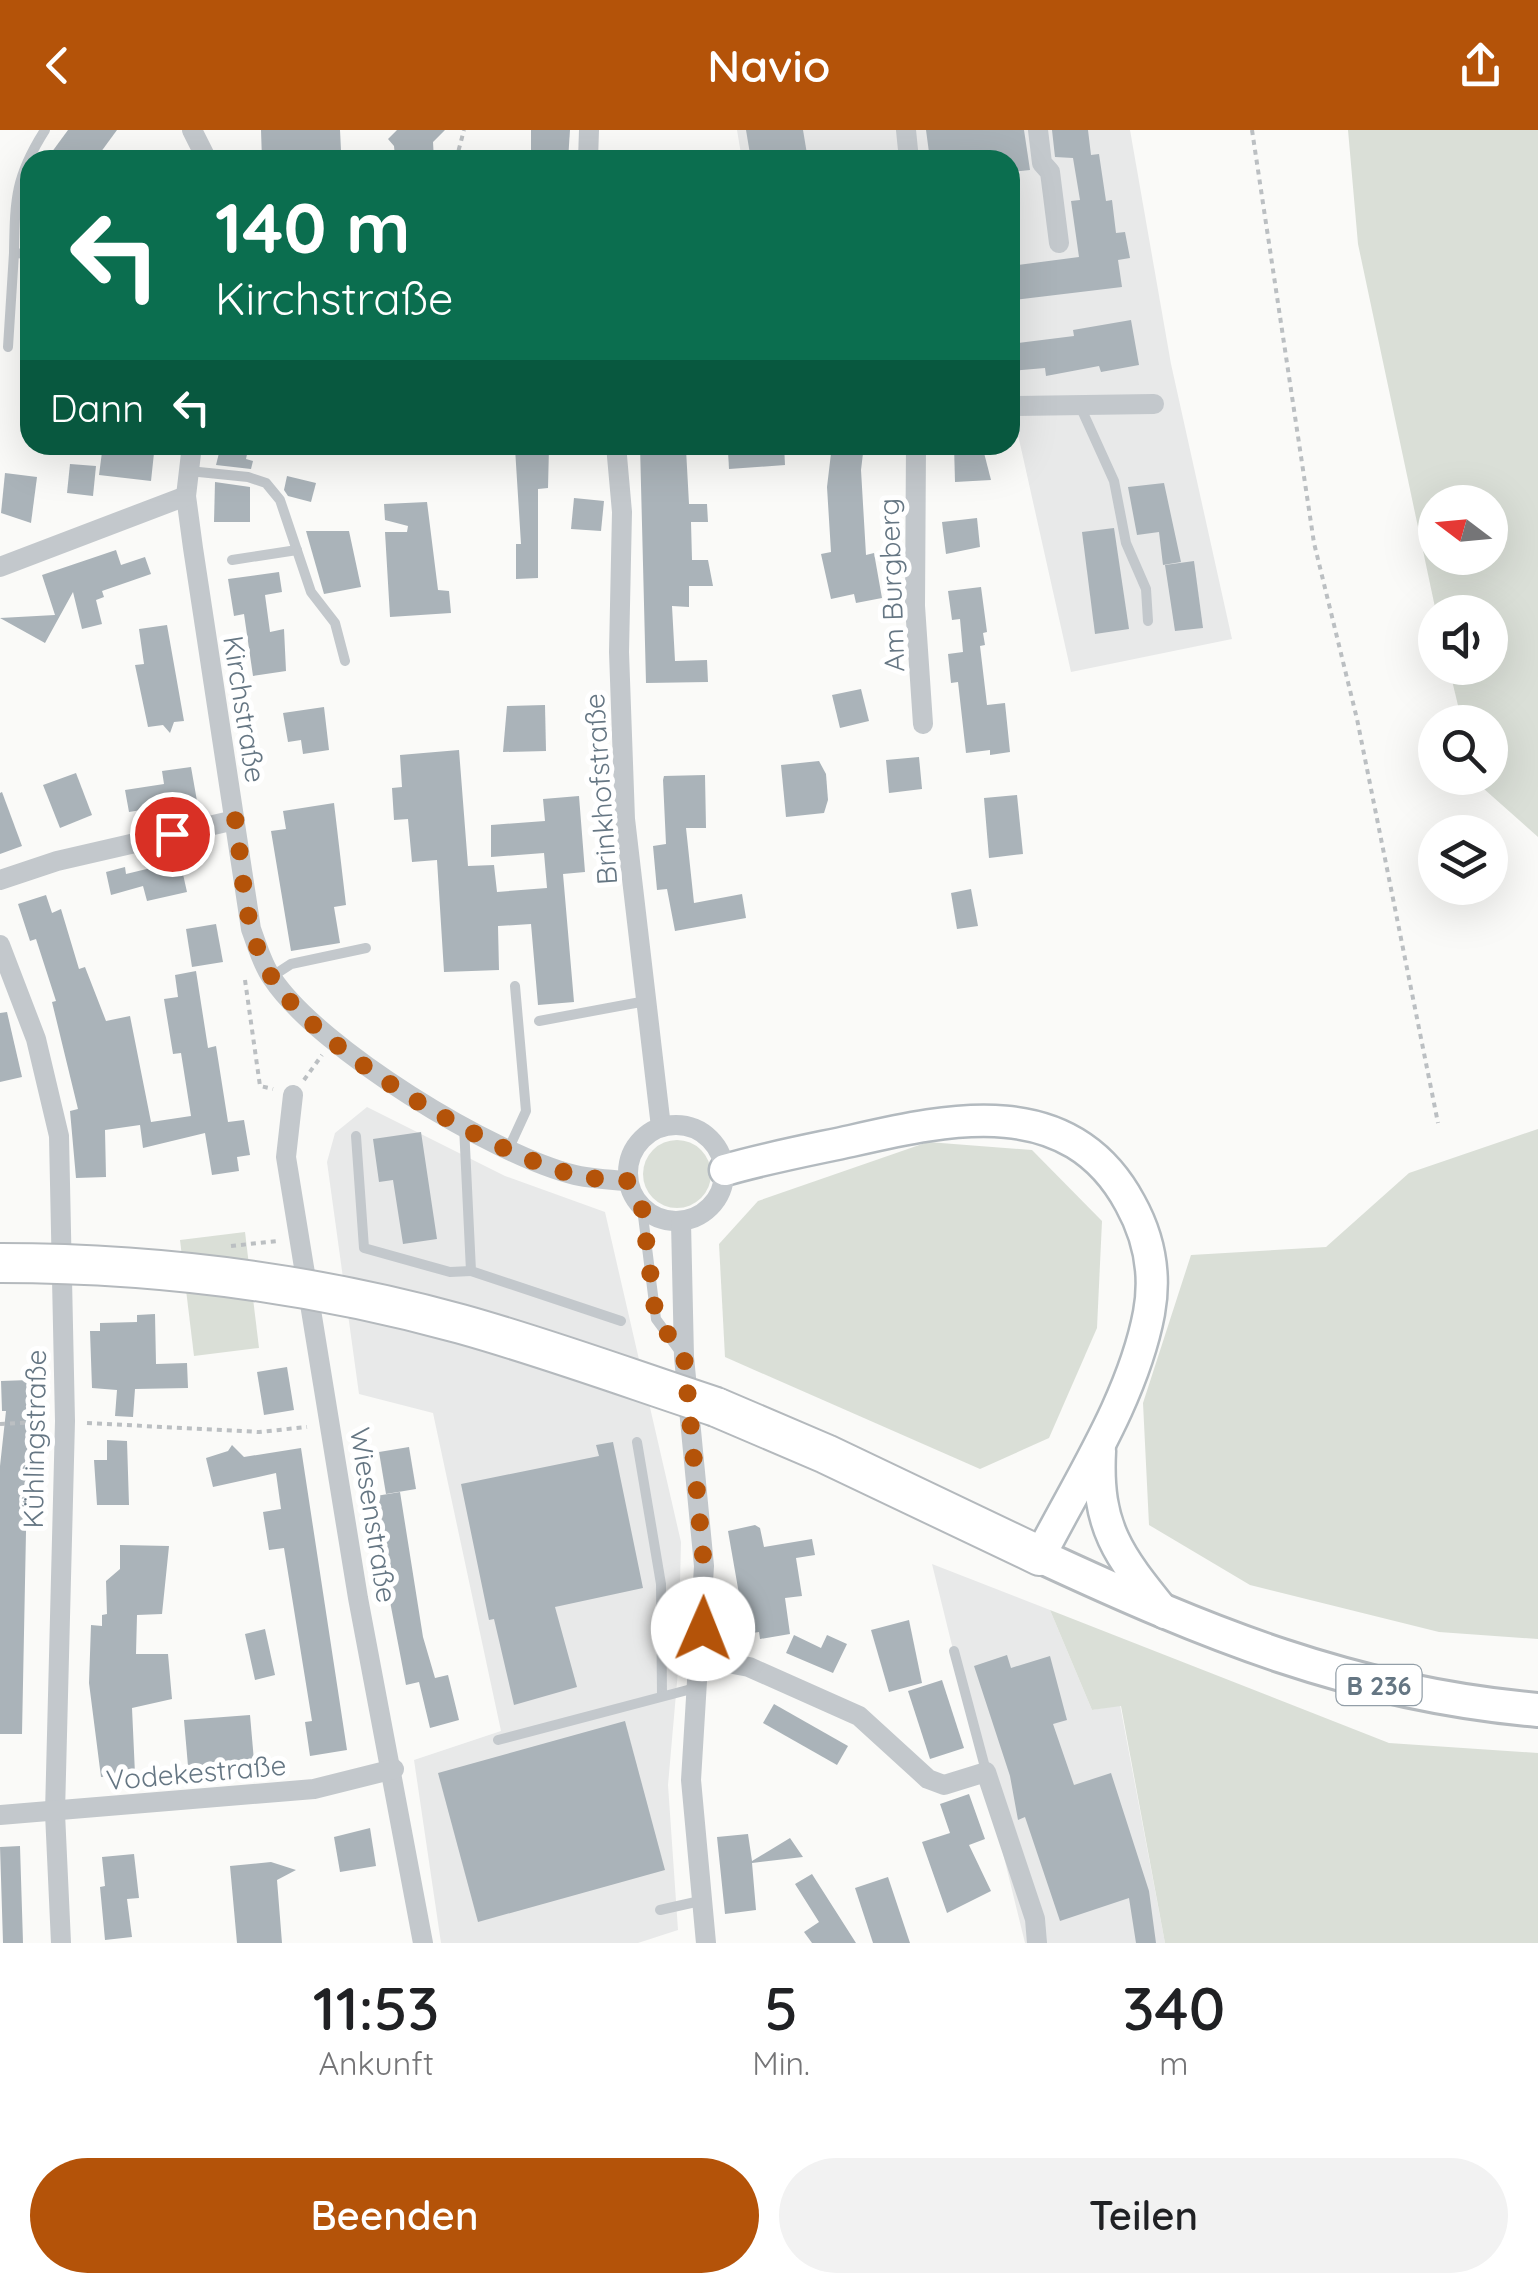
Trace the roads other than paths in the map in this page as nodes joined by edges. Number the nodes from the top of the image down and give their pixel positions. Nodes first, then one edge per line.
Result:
1 (1038, 130) edge
2 (20, 174) edge
3 (1059, 242) dead end
4 (14, 254) junction
5 (20, 254) edge
6 (8, 346) dead end
7 (1154, 404) dead end
8 (1020, 406) edge
9 (1080, 406) junction
10 (190, 455) edge
11 (617, 455) edge
12 (916, 455) edge
13 (188, 471) junction
14 (186, 496) junction
15 (297, 550) junction
16 (232, 560) dead end
17 (0, 567) edge
18 (1148, 621) dead end
19 (345, 660) dead end
20 (924, 724) dead end
21 (236, 820) junction
22 (0, 880) edge
23 (0, 945) edge
24 (366, 948) dead end
25 (271, 977) junction
26 (515, 986) dead end
27 (648, 1001) junction
28 (539, 1021) dead end
29 (293, 1095) road end
30 (464, 1125) junction
31 (661, 1127) junction
32 (356, 1136) dead end
33 (510, 1148) junction
34 (725, 1170) junction
35 (628, 1181) junction
36 (642, 1208) junction
37 (682, 1222) junction
38 (0, 1262) edge
39 (471, 1270) junction
40 (621, 1321) dead end
41 (684, 1356) junction
42 (1100, 1440) junction
43 (636, 1442) dead end
44 (1040, 1556) junction
45 (1165, 1612) junction
46 (954, 1651) dead end
47 (701, 1658) junction
48 (698, 1686) junction
49 (662, 1696) junction
50 (1538, 1710) edge
51 (498, 1740) dead end
52 (394, 1769) junction
53 (986, 1772) junction
54 (55, 1813) junction
55 (0, 1815) edge
56 (700, 1901) junction
57 (660, 1910) dead end
58 (60, 1943) edge
59 (423, 1943) edge
60 (706, 1943) edge
61 (1037, 1943) edge

1 - 3 street
2 - 4 lane
4 - 5 lane
4 - 6 lane
7 - 9 street
8 - 9 street
9 - 18 lane
10 - 13 street, Kirchstraße
11 - 27 street, Brinkhofstraße
12 - 20 street, Am Burgberg
13 - 14 street, Kirchstraße
13 - 15 lane
14 - 17 street
14 - 21 street, Kirchstraße
15 - 16 lane
15 - 19 lane
21 - 22 street
21 - 25 street, Kirchstraße
23 - 54 street, Kühlingstraße
24 - 25 lane
25 - 30 street, Kirchstraße
26 - 33 lane
27 - 28 lane
27 - 31 street, Brinkhofstraße
29 - 52 street, Wiesenstraße
30 - 33 street, Kirchstraße
30 - 39 lane
31 - 34 street
31 - 35 street
32 - 39 lane
33 - 35 street, Kirchstraße
34 - 37 street
34 - 42 street
35 - 36 street
36 - 37 street
36 - 41 lane
37 - 41 street
38 - 44 highway, B 236, bridge
39 - 40 lane
41 - 47 street
42 - 44 street
42 - 45 street
43 - 49 lane
44 - 45 main road, B 236
45 - 50 main road, B 236
46 - 53 lane
47 - 48 street
47 - 53 street
48 - 49 lane
48 - 56 street
49 - 51 lane
52 - 54 street, Vodekestraße
52 - 59 street, Wiesenstraße
53 - 61 street
54 - 55 street, Vodekestraße
54 - 58 street, Kühlingstraße
56 - 57 lane
56 - 60 street

